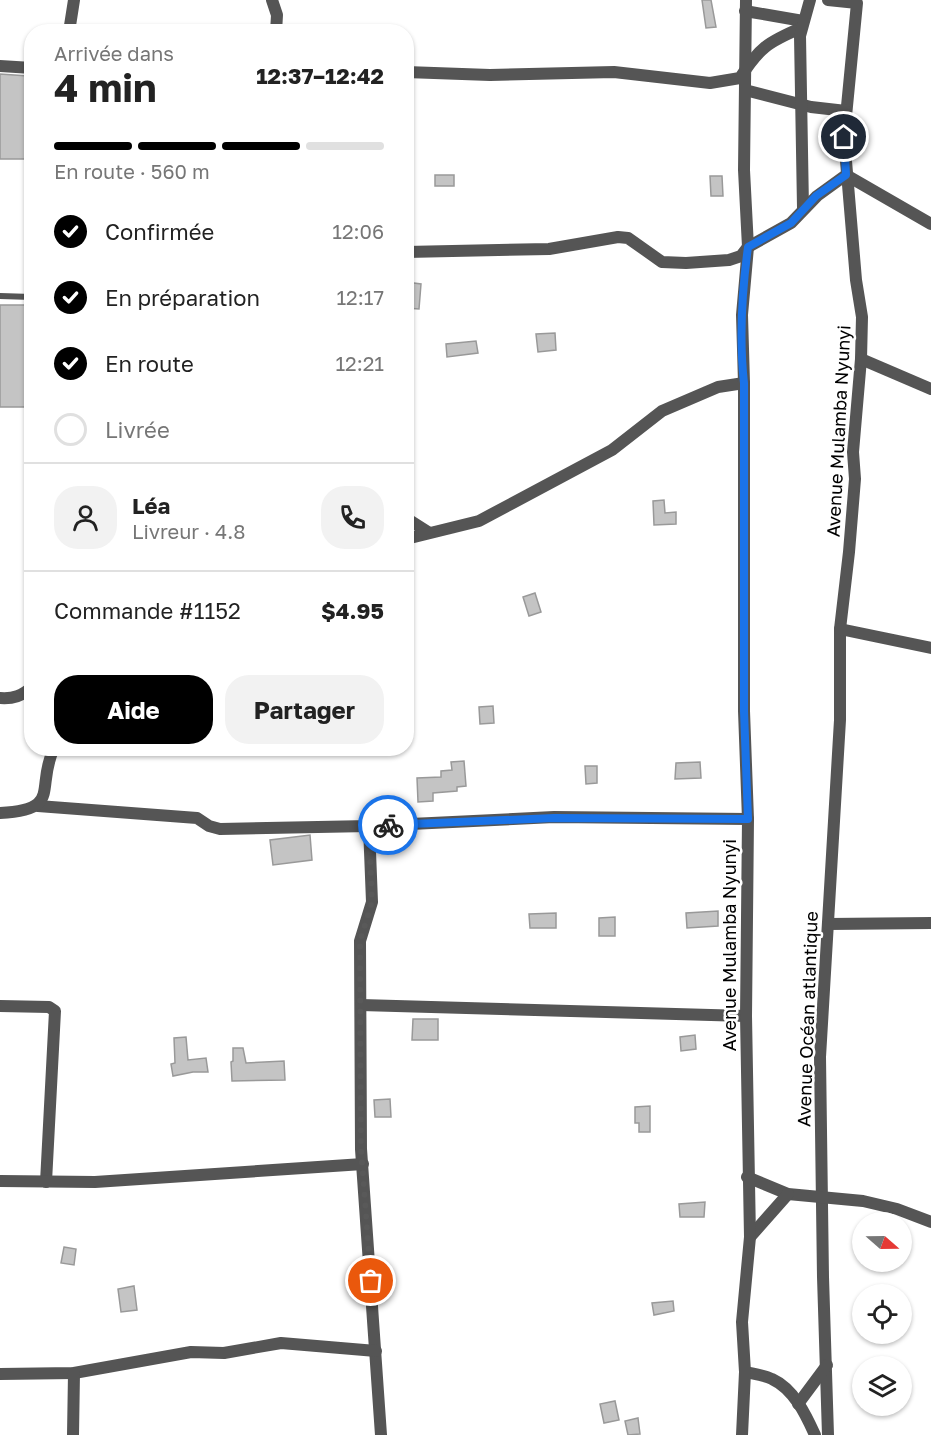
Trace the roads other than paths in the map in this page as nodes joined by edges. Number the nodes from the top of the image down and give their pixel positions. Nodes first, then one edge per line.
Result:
1 (74, 0) edge
2 (272, 0) edge
3 (810, 0) edge
4 (828, 0) edge
5 (746, 6) edge
6 (70, 24) edge
7 (276, 24) edge
8 (802, 24) junction
9 (0, 66) edge
10 (24, 68) edge
11 (746, 68) junction
12 (414, 72) edge
13 (745, 90) junction
14 (802, 105) junction
15 (846, 111) junction
16 (846, 175) junction
17 (803, 208) junction
18 (931, 224) edge
19 (748, 247) junction
20 (414, 252) edge
21 (0, 296) edge
22 (24, 297) edge
23 (861, 359) junction
24 (744, 383) junction
25 (931, 389) edge
26 (414, 523) edge
27 (428, 532) junction
28 (414, 536) edge
29 (843, 604) joint
30 (840, 629) junction
31 (931, 648) edge
32 (24, 694) edge
33 (0, 698) edge
34 (50, 756) edge
35 (38, 806) junction
36 (0, 813) edge
37 (748, 819) junction
38 (369, 826) junction
39 (931, 923) edge
40 (828, 924) junction
41 (361, 1005) junction
42 (0, 1006) edge
43 (746, 1016) junction
44 (363, 1164) junction
45 (747, 1177) junction
46 (0, 1181) edge
47 (46, 1182) junction
48 (788, 1194) junction
49 (821, 1196) junction
50 (931, 1222) edge
51 (750, 1237) junction
52 (376, 1351) junction
53 (827, 1365) junction
54 (745, 1372) junction
55 (0, 1374) edge
56 (74, 1374) junction
57 (798, 1404) junction
58 (73, 1435) edge
59 (381, 1435) edge
60 (742, 1435) edge
61 (814, 1435) edge
62 (828, 1435) edge

1 - 6 street
2 - 7 street
3 - 8 street
4 - 15 street, Avenue Mulamba Nyunyi
5 - 8 street
5 - 11 street, Avenue Mulamba Nyunyi
8 - 11 street
8 - 14 street
9 - 10 street
11 - 12 street
11 - 13 street, Avenue Mulamba Nyunyi
13 - 14 street
13 - 19 street, Avenue Mulamba Nyunyi
14 - 15 street
14 - 17 street
15 - 16 street, Avenue Mulamba Nyunyi
16 - 17 street
16 - 18 street
16 - 23 street, Avenue Mulamba Nyunyi
17 - 19 street
19 - 20 street
19 - 24 street, Avenue Mulamba Nyunyi
21 - 22 lane
23 - 25 street
23 - 29 street, Avenue Mulamba Nyunyi
24 - 27 street
24 - 37 street, Avenue Mulamba Nyunyi
26 - 27 street
27 - 28 street
29 - 30 street, Avenue Océan atlantique
30 - 31 street
30 - 40 street, Avenue Océan atlantique
32 - 33 street
34 - 35 street
35 - 36 street
35 - 38 street
37 - 38 street
37 - 43 street, Avenue Mulamba Nyunyi
38 - 41 street
39 - 40 street
40 - 49 street, Avenue Océan atlantique
41 - 43 street
41 - 44 street
42 - 47 street
43 - 45 street, Avenue Mulamba Nyunyi
44 - 47 street
44 - 52 street
45 - 48 street
45 - 51 street, Avenue Mulamba Nyunyi
46 - 47 street
48 - 49 street
48 - 51 street
49 - 50 street
49 - 53 street, Avenue Océan atlantique
51 - 54 street, Avenue Mulamba Nyunyi
52 - 56 street
52 - 59 street
53 - 57 street
53 - 62 street, Avenue Océan atlantique
54 - 57 street
54 - 60 street, Avenue Mulamba Nyunyi
55 - 56 street
56 - 58 street
57 - 61 street

